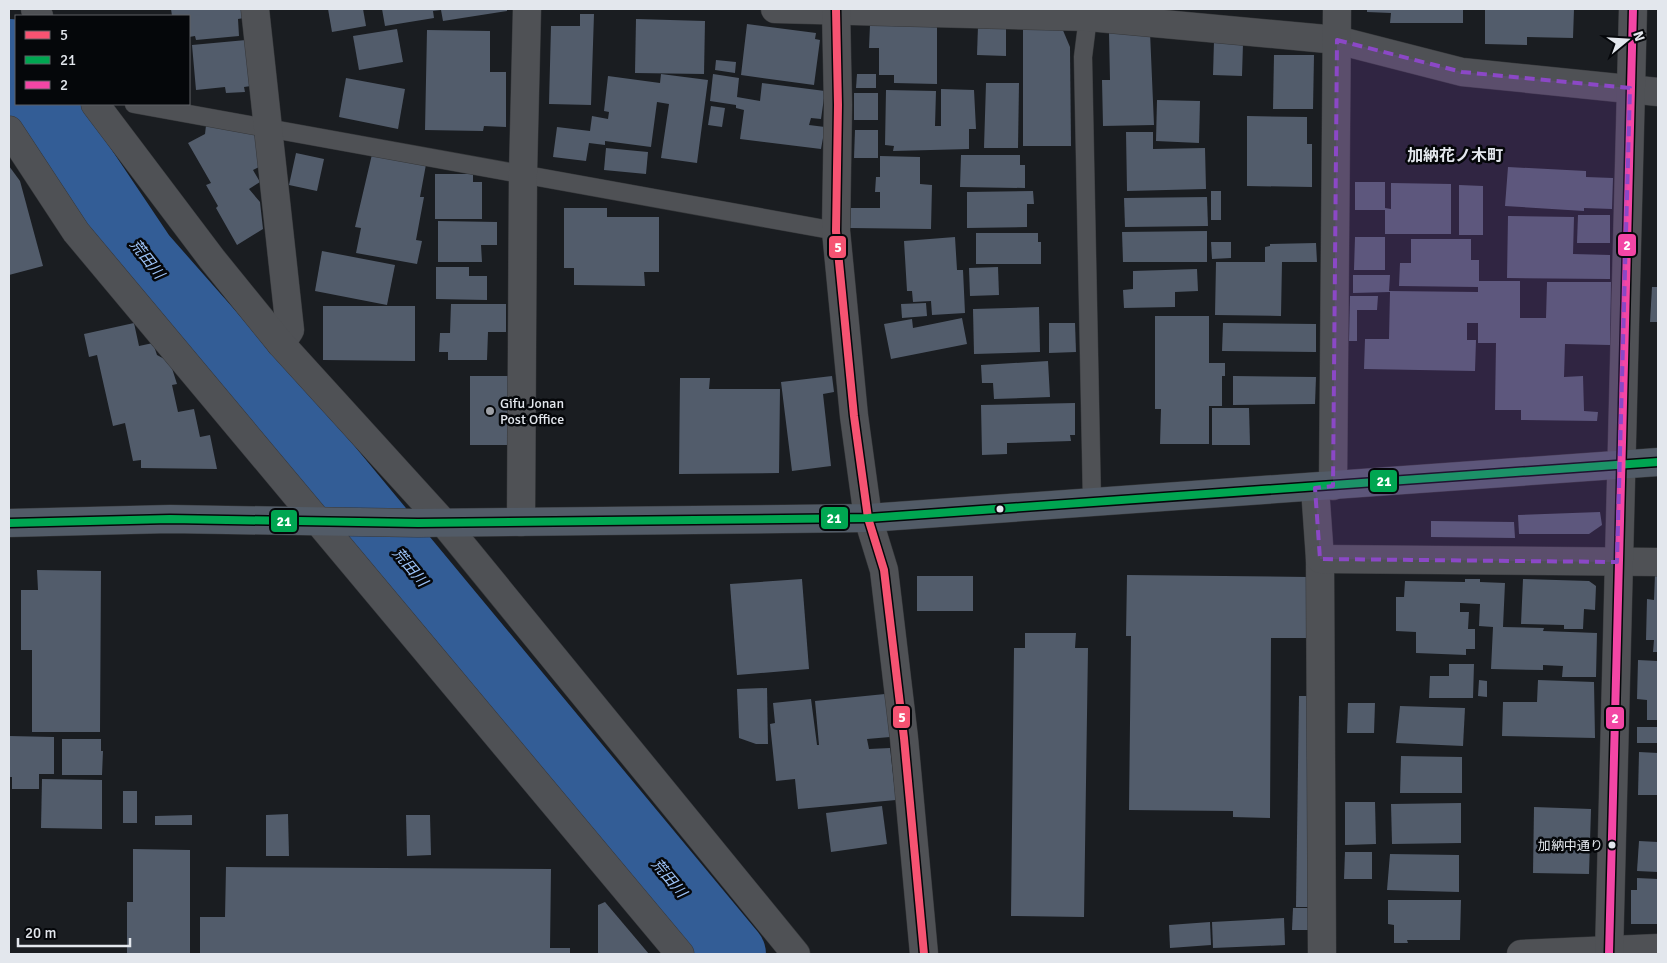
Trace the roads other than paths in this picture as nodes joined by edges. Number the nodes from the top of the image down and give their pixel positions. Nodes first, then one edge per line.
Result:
1 (255, 9) edge
2 (527, 9) edge
3 (775, 9) edge
4 (1337, 9) edge
5 (1633, 9) edge
6 (836, 10) edge
7 (1089, 13) edge
8 (1337, 40) junction
9 (1630, 88) junction
10 (1658, 92) edge
11 (96, 105) edge
12 (140, 105) edge
13 (269, 128) junction
14 (9, 130) edge
15 (523, 174) junction
16 (836, 231) junction
17 (281, 344) junction
18 (1658, 462) edge
19 (1621, 464) junction
20 (1324, 487) junction
21 (1092, 502) junction
22 (868, 518) junction
23 (328, 520) junction
24 (431, 522) junction
25 (521, 522) junction
26 (9, 523) edge
27 (1320, 559) junction
28 (1617, 562) junction
29 (1658, 562) edge
30 (1658, 948) edge
31 (1609, 952) edge
32 (680, 954) edge
33 (796, 954) edge
34 (924, 954) edge
35 (1322, 954) edge
36 (1521, 954) edge

1 - 13 street
2 - 15 street
3 - 6 street
4 - 8 street
5 - 9 street
6 - 7 street
6 - 16 street
7 - 8 street
7 - 21 lane
8 - 9 street
8 - 20 street
9 - 10 street
9 - 19 street
11 - 17 street
12 - 13 lane
13 - 15 lane
13 - 17 street
14 - 23 street
15 - 16 lane
15 - 25 street
16 - 22 street
17 - 24 street
18 - 19 highway
19 - 20 highway
19 - 28 street
20 - 21 highway
20 - 27 street
21 - 22 highway
22 - 25 highway
22 - 34 street
23 - 24 highway
23 - 26 highway
23 - 32 street
24 - 25 highway
24 - 33 street
27 - 28 street
27 - 35 street
28 - 29 street
28 - 31 street
30 - 31 street
31 - 36 street

